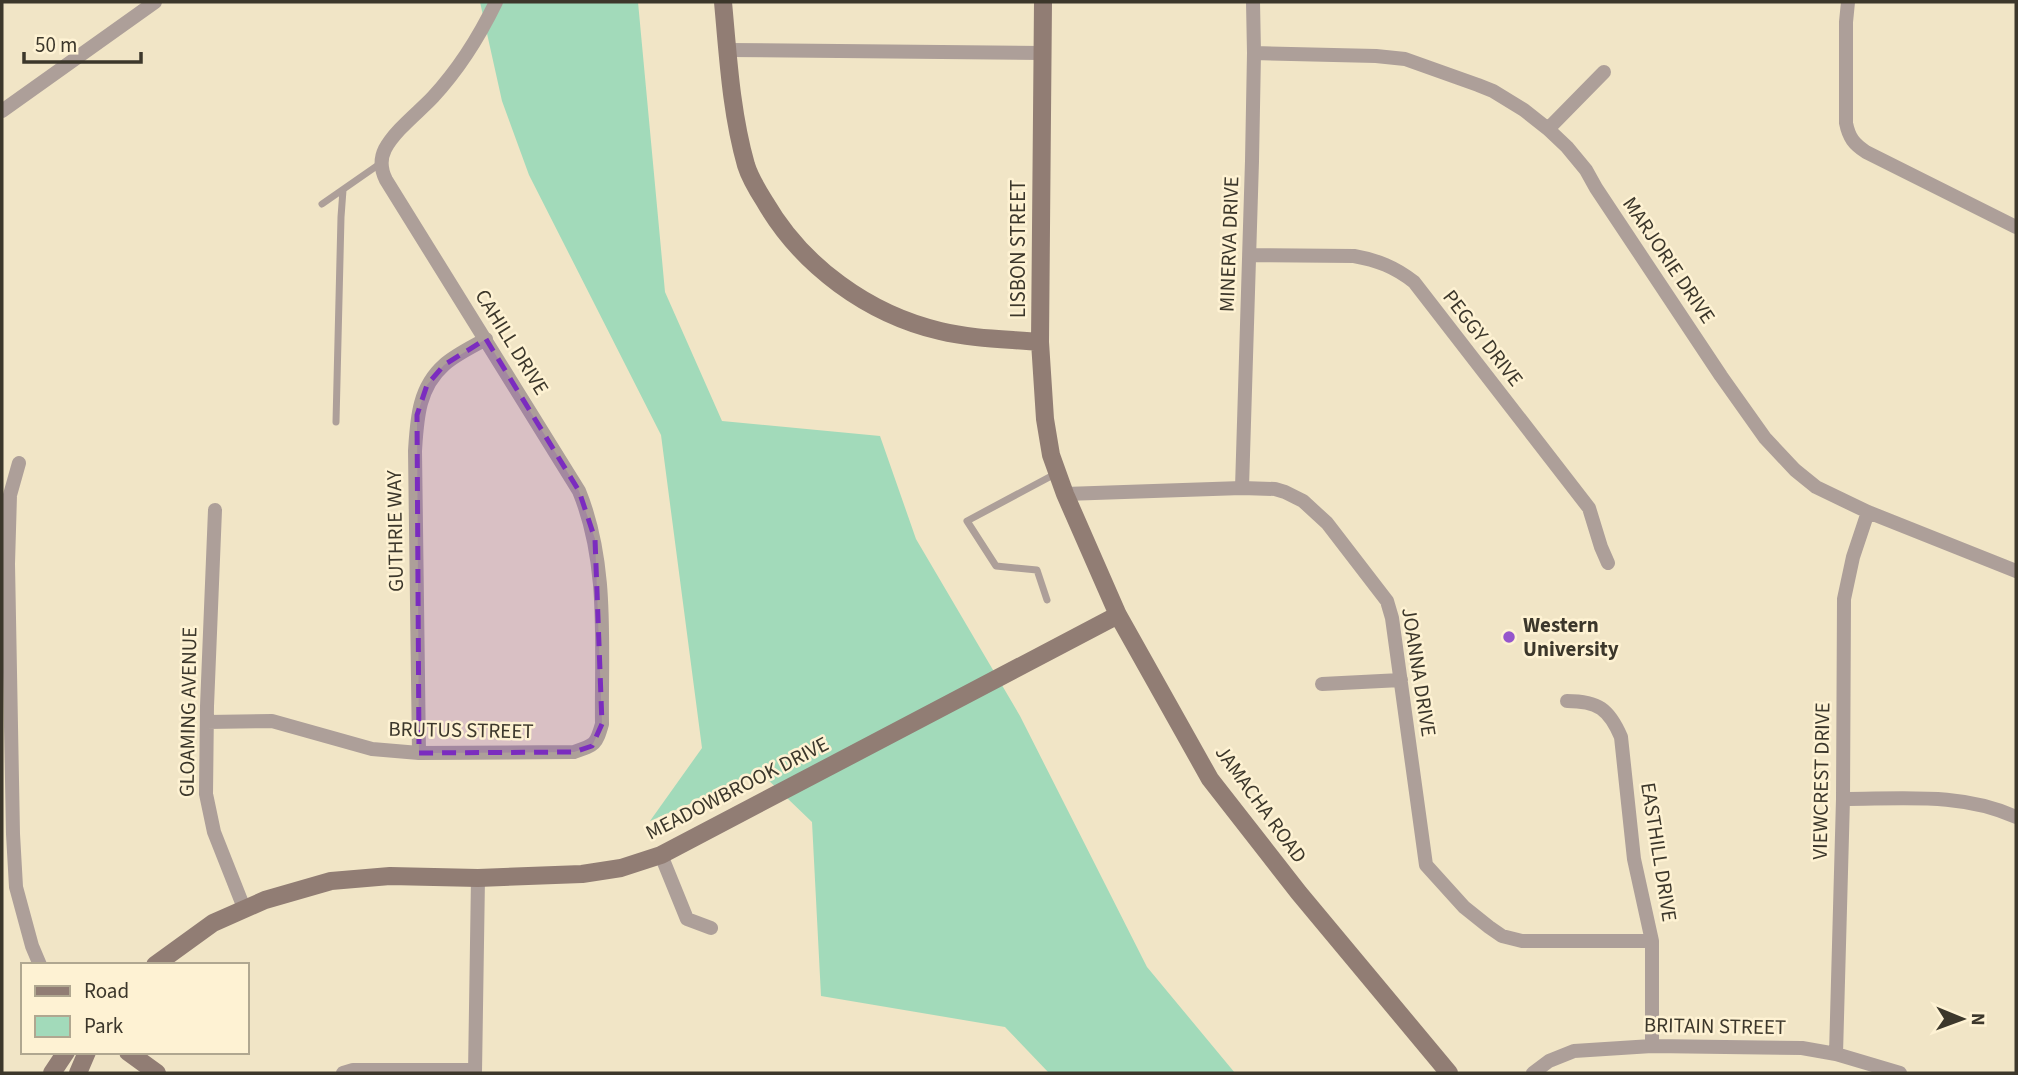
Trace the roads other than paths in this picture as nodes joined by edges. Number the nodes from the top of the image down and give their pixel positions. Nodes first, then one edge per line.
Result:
1 (155, 2) edge
2 (496, 2) edge
3 (723, 2) edge
4 (1043, 2) edge
5 (1252, 2) edge
6 (1848, 2) edge
7 (727, 50) junction
8 (1042, 52) junction
9 (1254, 53) junction
10 (1604, 72) dead end
11 (2, 111) edge
12 (1548, 129) junction
13 (382, 163) junction
14 (343, 190) junction
15 (322, 204) dead end
16 (2016, 226) edge
17 (1250, 255) junction
18 (486, 339) junction
19 (1040, 342) junction
20 (336, 422) dead end
21 (19, 463) dead end
22 (1057, 473) junction
23 (1242, 488) junction
24 (1065, 494) junction
25 (215, 510) dead end
26 (1868, 512) junction
27 (1608, 562) dead end
28 (2016, 571) edge
29 (1047, 600) dead end
30 (1118, 615) junction
31 (1401, 680) junction
32 (1322, 684) dead end
33 (1567, 701) dead end
34 (206, 722) junction
35 (592, 746) joint
36 (419, 753) junction
37 (1843, 799) junction
38 (2016, 817) edge
39 (661, 855) junction
40 (478, 878) junction
41 (244, 908) junction
42 (711, 928) dead end
43 (1652, 941) junction
44 (39, 963) edge
45 (158, 963) edge
46 (1652, 1046) junction
47 (65, 1054) edge
48 (86, 1054) edge
49 (131, 1054) edge
50 (1836, 1054) junction
51 (475, 1072) edge
52 (52, 1073) edge
53 (78, 1073) edge
54 (157, 1073) edge
55 (342, 1073) edge
56 (1449, 1073) edge
57 (1533, 1073) edge
58 (1900, 1073) edge

1 - 11 street
2 - 13 street
3 - 7 main road
4 - 8 main road, LISBON STREET
5 - 9 street, MINERVA DRIVE
6 - 16 street
7 - 8 street
7 - 19 main road
8 - 19 main road, LISBON STREET
9 - 12 street, MARJORIE DRIVE
9 - 17 street, MINERVA DRIVE
10 - 12 street
12 - 26 street, MARJORIE DRIVE
13 - 14 lane
13 - 18 street, CAHILL DRIVE
14 - 15 lane
14 - 20 lane
17 - 23 street, MINERVA DRIVE
17 - 27 street, PEGGY DRIVE
18 - 35 street, CAHILL DRIVE
18 - 36 street, GUTHRIE WAY
19 - 22 main road, LISBON STREET
21 - 44 street
22 - 24 main road, LISBON STREET
22 - 29 lane
23 - 24 street, JOANNA DRIVE
23 - 31 street, JOANNA DRIVE
24 - 30 main road, JAMACHA ROAD
25 - 34 street, GLOAMING AVENUE
26 - 28 street, MARJORIE DRIVE
26 - 37 street, VIEWCREST DRIVE
30 - 39 main road, MEADOWBROOK DRIVE
30 - 56 main road, JAMACHA ROAD
31 - 32 street
31 - 43 street, JOANNA DRIVE
33 - 43 street, EASTHILL DRIVE
34 - 36 street, BRUTUS STREET
34 - 41 street, GLOAMING AVENUE
35 - 36 street, BRUTUS STREET
37 - 38 street
37 - 50 street, VIEWCREST DRIVE
39 - 40 main road, MEADOWBROOK DRIVE
39 - 42 street
40 - 41 main road, MEADOWBROOK DRIVE
40 - 51 street
41 - 45 main road, MEADOWBROOK DRIVE
43 - 46 street, EASTHILL DRIVE
46 - 50 street, BRITAIN STREET
46 - 57 street, BRITAIN STREET
47 - 52 main road
48 - 53 main road
49 - 54 main road
50 - 58 street, BRITAIN STREET
51 - 55 street

